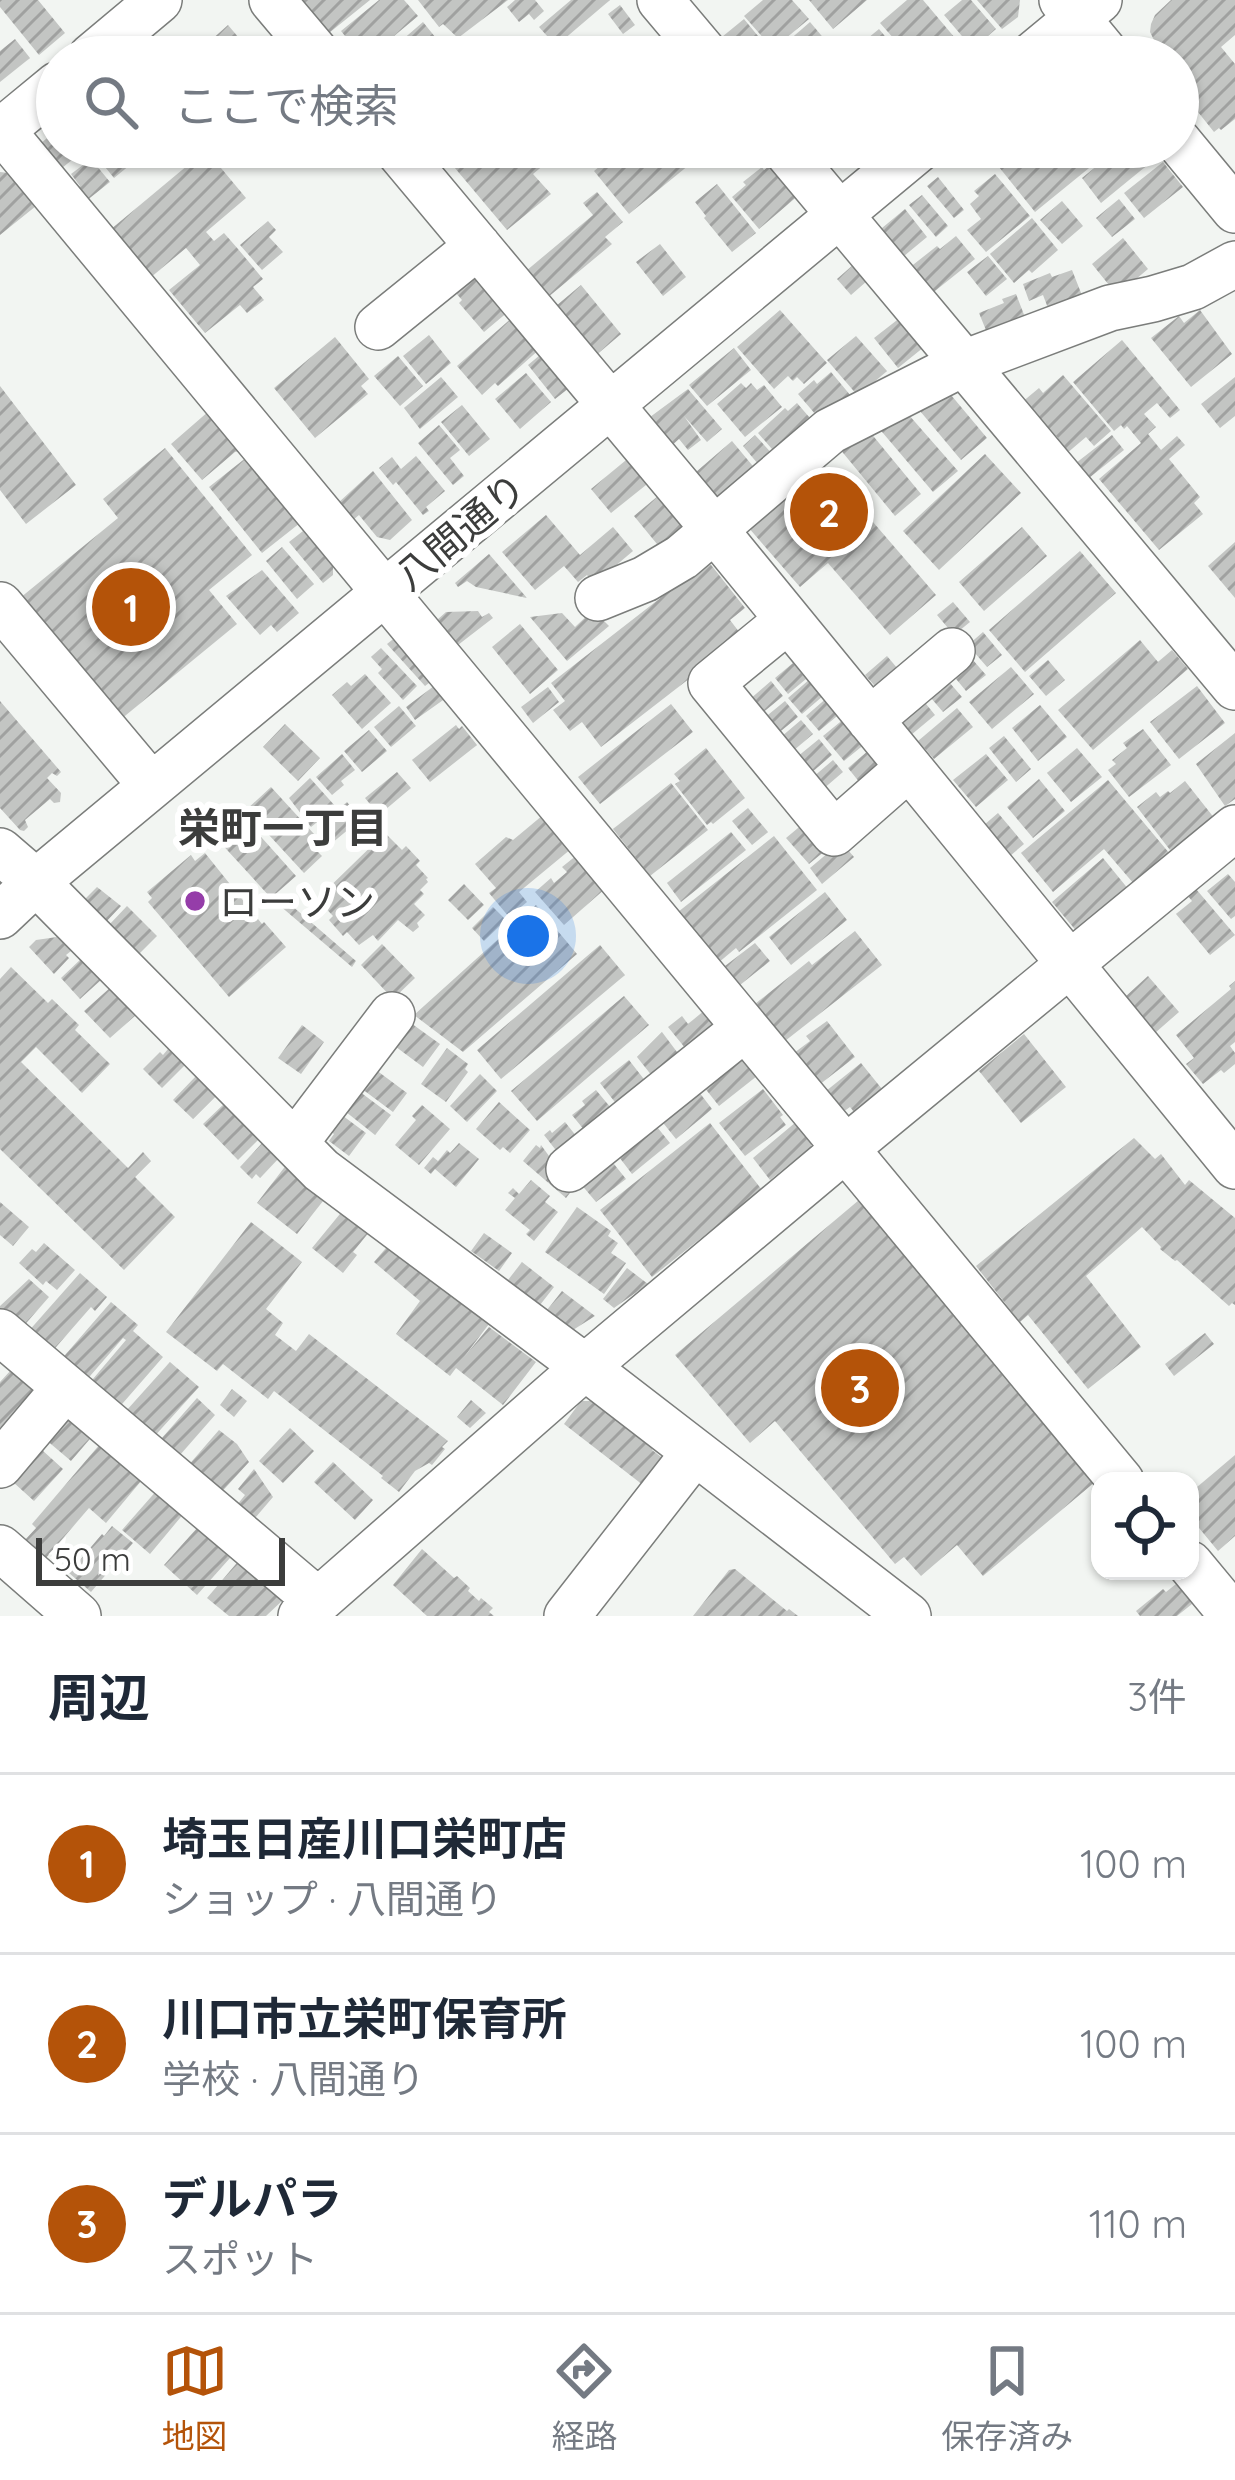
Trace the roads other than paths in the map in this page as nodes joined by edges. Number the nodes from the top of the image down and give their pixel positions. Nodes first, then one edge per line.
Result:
1 (159, 0) edge
2 (272, 0) edge
3 (660, 0) edge
4 (1079, 6) edge
5 (116, 36) edge
6 (302, 36) edge
7 (690, 36) edge
8 (1050, 36) edge
9 (1097, 36) edge
10 (36, 102) edge
11 (1, 130) edge
12 (1199, 166) edge
13 (413, 168) edge
14 (800, 168) edge
15 (896, 168) edge
16 (1235, 210) edge
17 (839, 215) junction
18 (478, 245) junction
19 (1235, 264) edge
20 (378, 327) dead end
21 (964, 363) junction
22 (610, 406) junction
23 (715, 530) junction
24 (384, 594) junction
25 (598, 598) dead end
26 (0, 605) edge
27 (788, 620) junction
28 (952, 650) dead end
29 (1235, 687) edge
30 (870, 720) junction
31 (908, 768) junction
32 (152, 785) junction
33 (1230, 843) edge
34 (0, 851) edge
35 (36, 882) junction
36 (0, 916) edge
37 (1070, 966) junction
38 (392, 1016) dead end
39 (745, 1028) junction
40 (295, 1143) junction
41 (844, 1149) junction
42 (1235, 1166) edge
43 (569, 1169) dead end
44 (0, 1332) edge
45 (585, 1367) junction
46 (65, 1388) junction
47 (695, 1452) junction
48 (0, 1465) edge
49 (1113, 1472) edge
50 (0, 1548) edge
51 (1199, 1575) edge
52 (310, 1608) edge
53 (59, 1611) edge
54 (567, 1616) edge
55 (908, 1616) edge
56 (1233, 1616) edge

1 - 5 street
2 - 6 street
3 - 7 street
4 - 8 street
4 - 9 street
10 - 11 street
11 - 24 street
12 - 16 street
13 - 18 street
14 - 17 street
15 - 17 street, 八間通り
17 - 21 street
17 - 22 street, 八間通り
18 - 20 street
18 - 22 street
19 - 21 street
21 - 23 street
21 - 29 street
22 - 23 street
22 - 24 street, 八間通り
23 - 25 street
23 - 27 street
24 - 32 street, 八間通り
24 - 39 street
26 - 32 street
27 - 30 street
27 - 31 street
28 - 30 street
30 - 31 street
31 - 37 street
32 - 35 street, 八間通り
33 - 37 street
34 - 35 street
35 - 36 street, 八間通り
35 - 40 street
37 - 41 street
37 - 42 street
38 - 40 street
39 - 41 street
39 - 43 street
40 - 45 street
41 - 45 street
41 - 49 street
44 - 46 street
45 - 47 street
45 - 52 street
46 - 48 street
46 - 52 street
47 - 54 street
47 - 55 street
50 - 53 street
51 - 56 street

